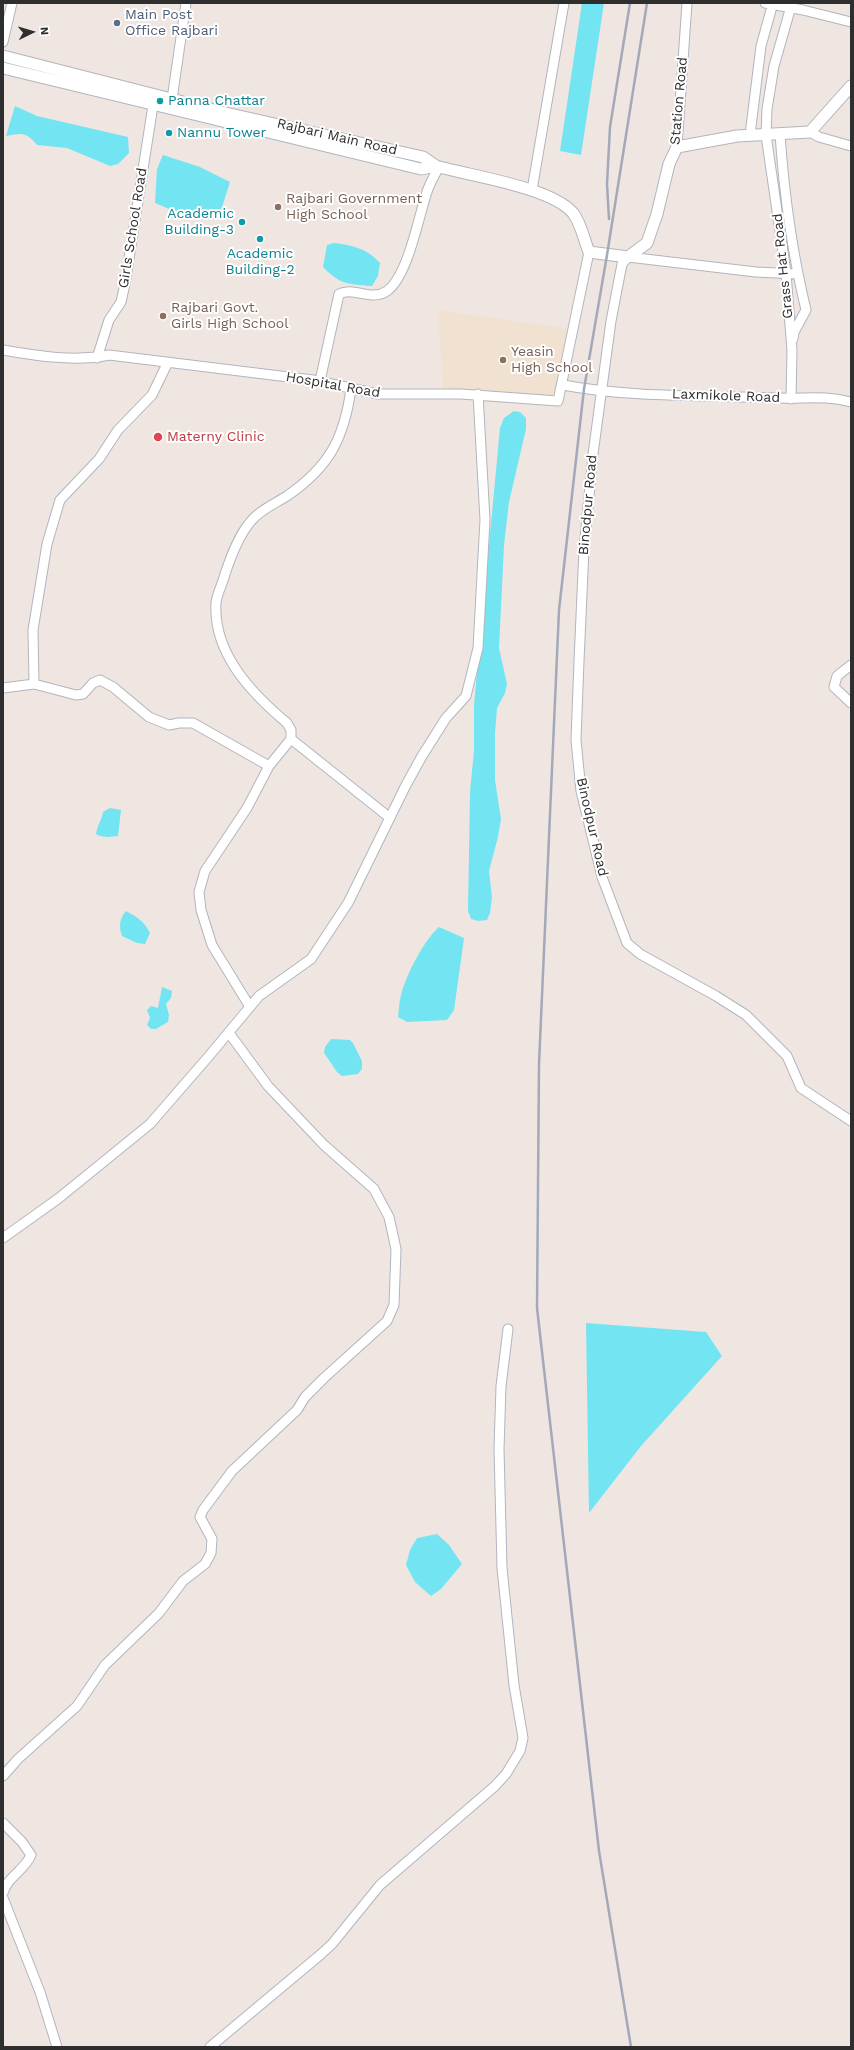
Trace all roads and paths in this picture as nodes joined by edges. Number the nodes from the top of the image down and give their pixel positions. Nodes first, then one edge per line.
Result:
1 (12, 3) edge
2 (186, 3) edge
3 (561, 3) edge
4 (687, 3) edge
5 (770, 4) edge
6 (792, 6) edge
7 (851, 22) edge
8 (3, 42) edge
9 (3, 56) edge
10 (3, 68) edge
11 (851, 86) edge
12 (154, 99) junction
13 (171, 104) junction
14 (310, 132) junction
15 (810, 132) junction
16 (780, 134) junction
17 (750, 135) junction
18 (766, 135) junction
19 (308, 143) junction
20 (851, 146) edge
21 (677, 147) junction
22 (437, 166) junction
23 (532, 190) junction
24 (589, 252) junction
25 (628, 257) junction
26 (786, 273) junction
27 (797, 274) junction
28 (3, 350) edge
29 (792, 351) junction
30 (97, 358) junction
31 (168, 362) junction
32 (320, 382) junction
33 (563, 385) junction
34 (351, 389) junction
35 (601, 391) junction
36 (478, 394) junction
37 (791, 399) junction
38 (851, 402) edge
39 (851, 666) edge
40 (34, 684) junction
41 (3, 688) edge
42 (851, 703) edge
43 (291, 739) junction
44 (269, 766) junction
45 (390, 818) junction
46 (250, 1007) junction
47 (229, 1033) junction
48 (851, 1122) edge
49 (3, 1238) edge
50 (508, 1329) dead end
51 (3, 1776) edge
52 (3, 1823) edge
53 (3, 1893) edge
54 (3, 1898) edge
55 (57, 2047) edge
56 (210, 2047) edge

1 - 8 street
2 - 13 street
3 - 23 street
4 - 21 street, Station Road
5 - 6 street
5 - 17 street
6 - 7 street
6 - 18 street, Grass Hat Road
9 - 12 street, Rajbari Main Road
10 - 12 street, Rajbari Main Road
11 - 15 street
12 - 13 street, Rajbari Main Road
12 - 30 street, Girls School Road
13 - 14 street, Rajbari Main Road
13 - 19 street, Rajbari Main Road
14 - 19 street
14 - 22 street, Rajbari Main Road
15 - 16 street
15 - 20 street
16 - 18 street
16 - 27 street
17 - 18 street
17 - 21 street
18 - 26 street, Grass Hat Road
19 - 22 street, Rajbari Main Road
21 - 25 street, Station Road
22 - 23 street, Rajbari Main Road
22 - 32 street
23 - 24 street, Rajbari Main Road
24 - 25 street
24 - 33 street, Hospital Road
25 - 26 street
25 - 35 street, Binodpur Road
26 - 27 street
26 - 29 street, Grass Hat Road
27 - 29 street
28 - 30 street, Hospital Road
29 - 37 street, Grass Hat Road
30 - 31 street, Hospital Road
31 - 32 street, Hospital Road
31 - 40 street
32 - 34 street, Hospital Road
33 - 35 street, Laxmikole Road
33 - 36 street, Hospital Road
34 - 36 street, Hospital Road
34 - 43 street
35 - 37 street, Laxmikole Road
35 - 48 street, Binodpur Road
36 - 45 street
37 - 38 street, Laxmikole Road
39 - 42 street
40 - 41 street
40 - 44 street
43 - 44 street
43 - 45 street
44 - 46 street
45 - 46 street
46 - 47 street
47 - 49 street
47 - 51 street
50 - 56 street
52 - 53 street
54 - 55 street

